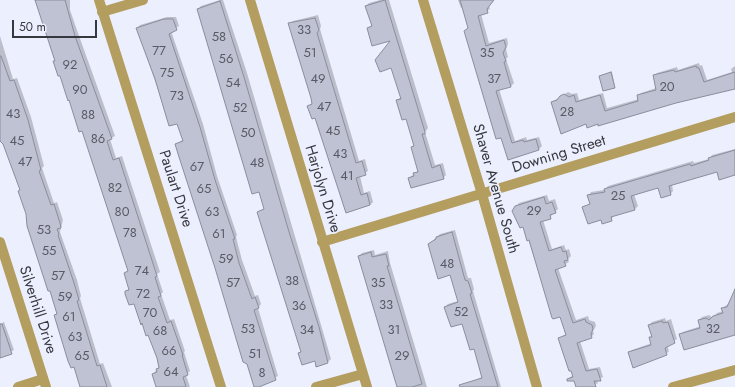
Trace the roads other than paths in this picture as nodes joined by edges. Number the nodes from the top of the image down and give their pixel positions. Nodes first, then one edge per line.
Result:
1 (98, 0) edge
2 (143, 0) edge
3 (250, 0) edge
4 (423, 0) edge
5 (102, 12) junction
6 (735, 117) edge
7 (482, 194) junction
8 (0, 242) edge
9 (322, 242) junction
10 (735, 370) edge
11 (363, 374) junction
12 (45, 383) edge
13 (18, 387) edge
14 (221, 387) edge
15 (316, 387) edge
16 (366, 387) edge
17 (537, 387) edge
18 (673, 387) edge

1 - 5 street, Paulart Drive
2 - 5 street
3 - 9 street, Harjolyn Drive
4 - 7 street, Shaver Avenue South
5 - 14 street, Paulart Drive
6 - 7 street, Downing Street
7 - 9 street, Downing Street
7 - 17 street, Shaver Avenue South
8 - 12 street, Silverhill Drive
9 - 11 street, Harjolyn Drive
10 - 18 street
11 - 15 street
11 - 16 street, Harjolyn Drive
12 - 13 street

